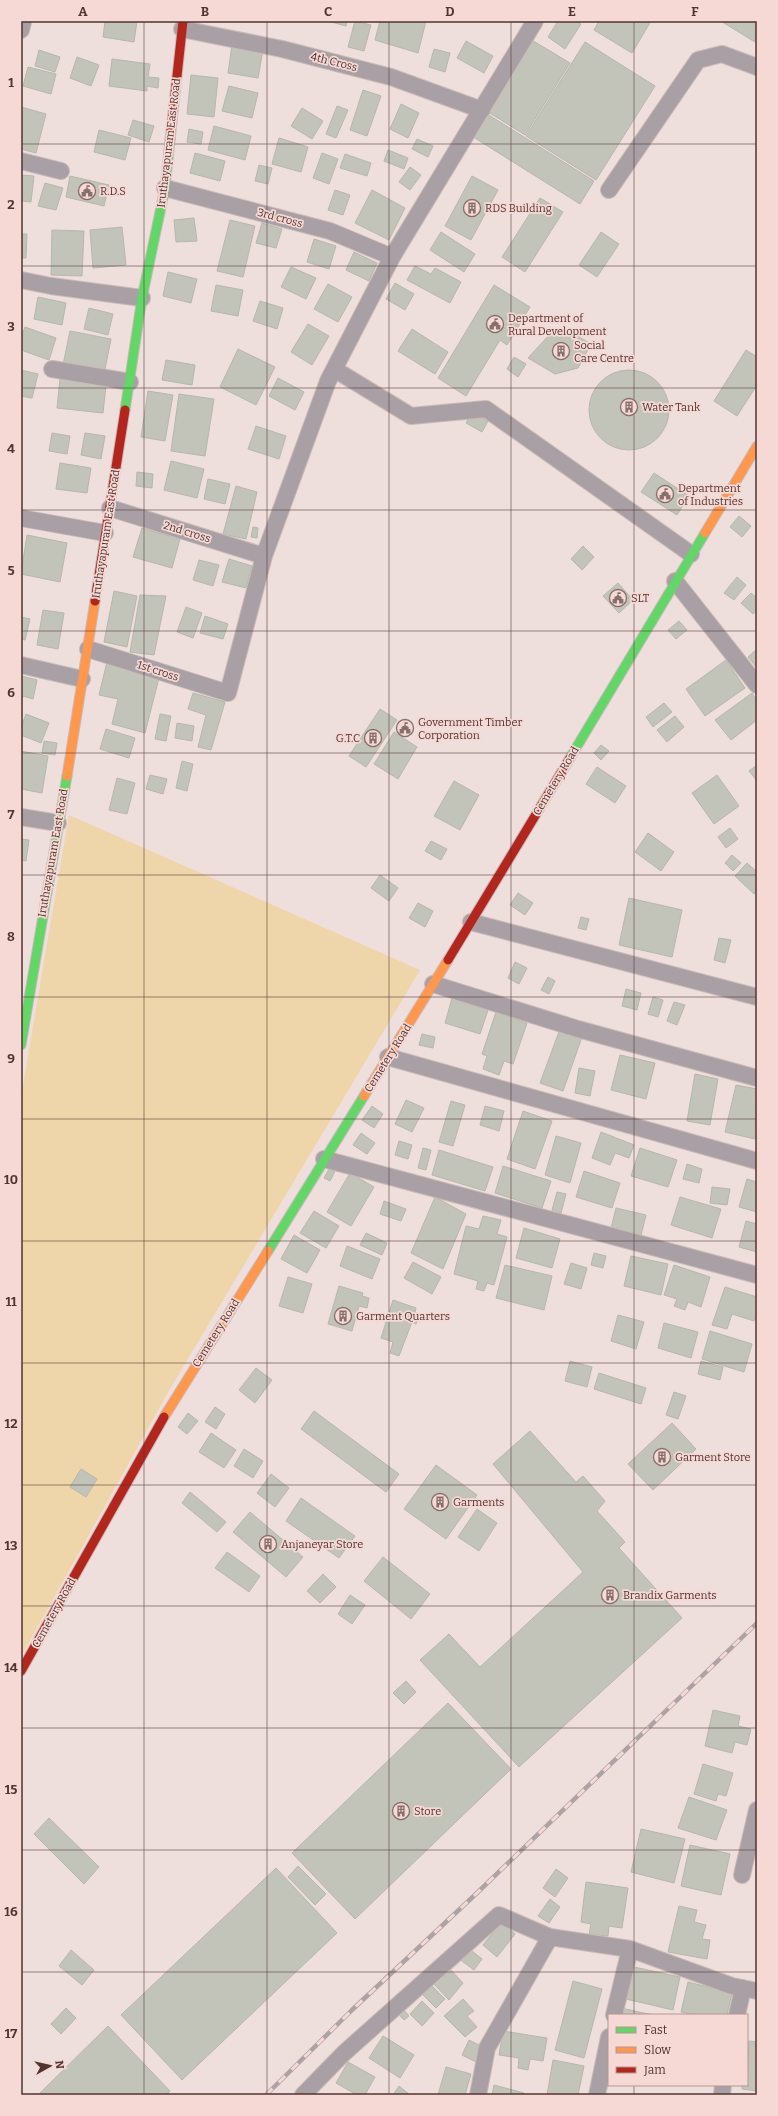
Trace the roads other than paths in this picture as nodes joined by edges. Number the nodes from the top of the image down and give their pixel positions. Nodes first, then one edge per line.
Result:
1 (535, 21) edge
2 (183, 25) edge
3 (756, 64) edge
4 (482, 110) junction
5 (21, 161) edge
6 (61, 171) dead end
7 (165, 188) junction
8 (609, 190) dead end
9 (392, 257) junction
10 (21, 280) edge
11 (142, 298) junction
12 (52, 369) dead end
13 (334, 369) junction
14 (130, 382) junction
15 (757, 446) edge
16 (110, 508) junction
17 (21, 518) edge
18 (106, 533) junction
19 (691, 554) junction
20 (264, 556) junction
21 (675, 581) junction
22 (88, 648) junction
23 (21, 665) edge
24 (82, 680) junction
25 (757, 686) edge
26 (21, 817) edge
27 (58, 823) junction
28 (471, 922) junction
29 (433, 984) junction
30 (757, 997) edge
31 (21, 1045) edge
32 (388, 1057) junction
33 (757, 1078) edge
34 (324, 1160) junction
35 (757, 1162) edge
36 (757, 1275) edge
37 (21, 1671) edge
38 (757, 1810) edge
39 (742, 1875) dead end
40 (550, 1937) junction
41 (630, 1949) junction
42 (750, 1989) edge
43 (614, 2014) edge
44 (738, 2014) edge
45 (608, 2042) edge
46 (303, 2095) edge
47 (478, 2095) edge
48 (597, 2095) edge

1 - 4 street
2 - 4 street, 4th Cross
2 - 7 main road, Iruthayapuram East Road
3 - 8 street
4 - 9 street
5 - 6 street
7 - 9 street, 3rd cross
7 - 11 main road, Iruthayapuram East Road
9 - 13 street
10 - 11 street
11 - 14 main road, Iruthayapuram East Road
12 - 14 street
13 - 19 street
13 - 20 street
14 - 16 main road, Iruthayapuram East Road
15 - 19 main road, Cemetery Road
16 - 18 main road, Iruthayapuram East Road
16 - 20 street, 2nd cross
17 - 18 street
18 - 22 main road, Iruthayapuram East Road
19 - 21 main road, Cemetery Road
20 - 22 street, 1st cross
21 - 25 street
21 - 28 main road, Cemetery Road
22 - 24 main road, Iruthayapuram East Road
23 - 24 street
24 - 27 main road, Iruthayapuram East Road
26 - 27 street
27 - 31 main road, Iruthayapuram East Road
28 - 29 main road, Cemetery Road
28 - 30 street
29 - 32 main road, Cemetery Road
29 - 33 street
32 - 34 main road, Cemetery Road
32 - 35 street
34 - 36 street
34 - 37 main road, Cemetery Road
38 - 39 street
40 - 41 street
40 - 46 street
40 - 47 street
41 - 42 street
41 - 43 street
42 - 44 street
45 - 48 street

